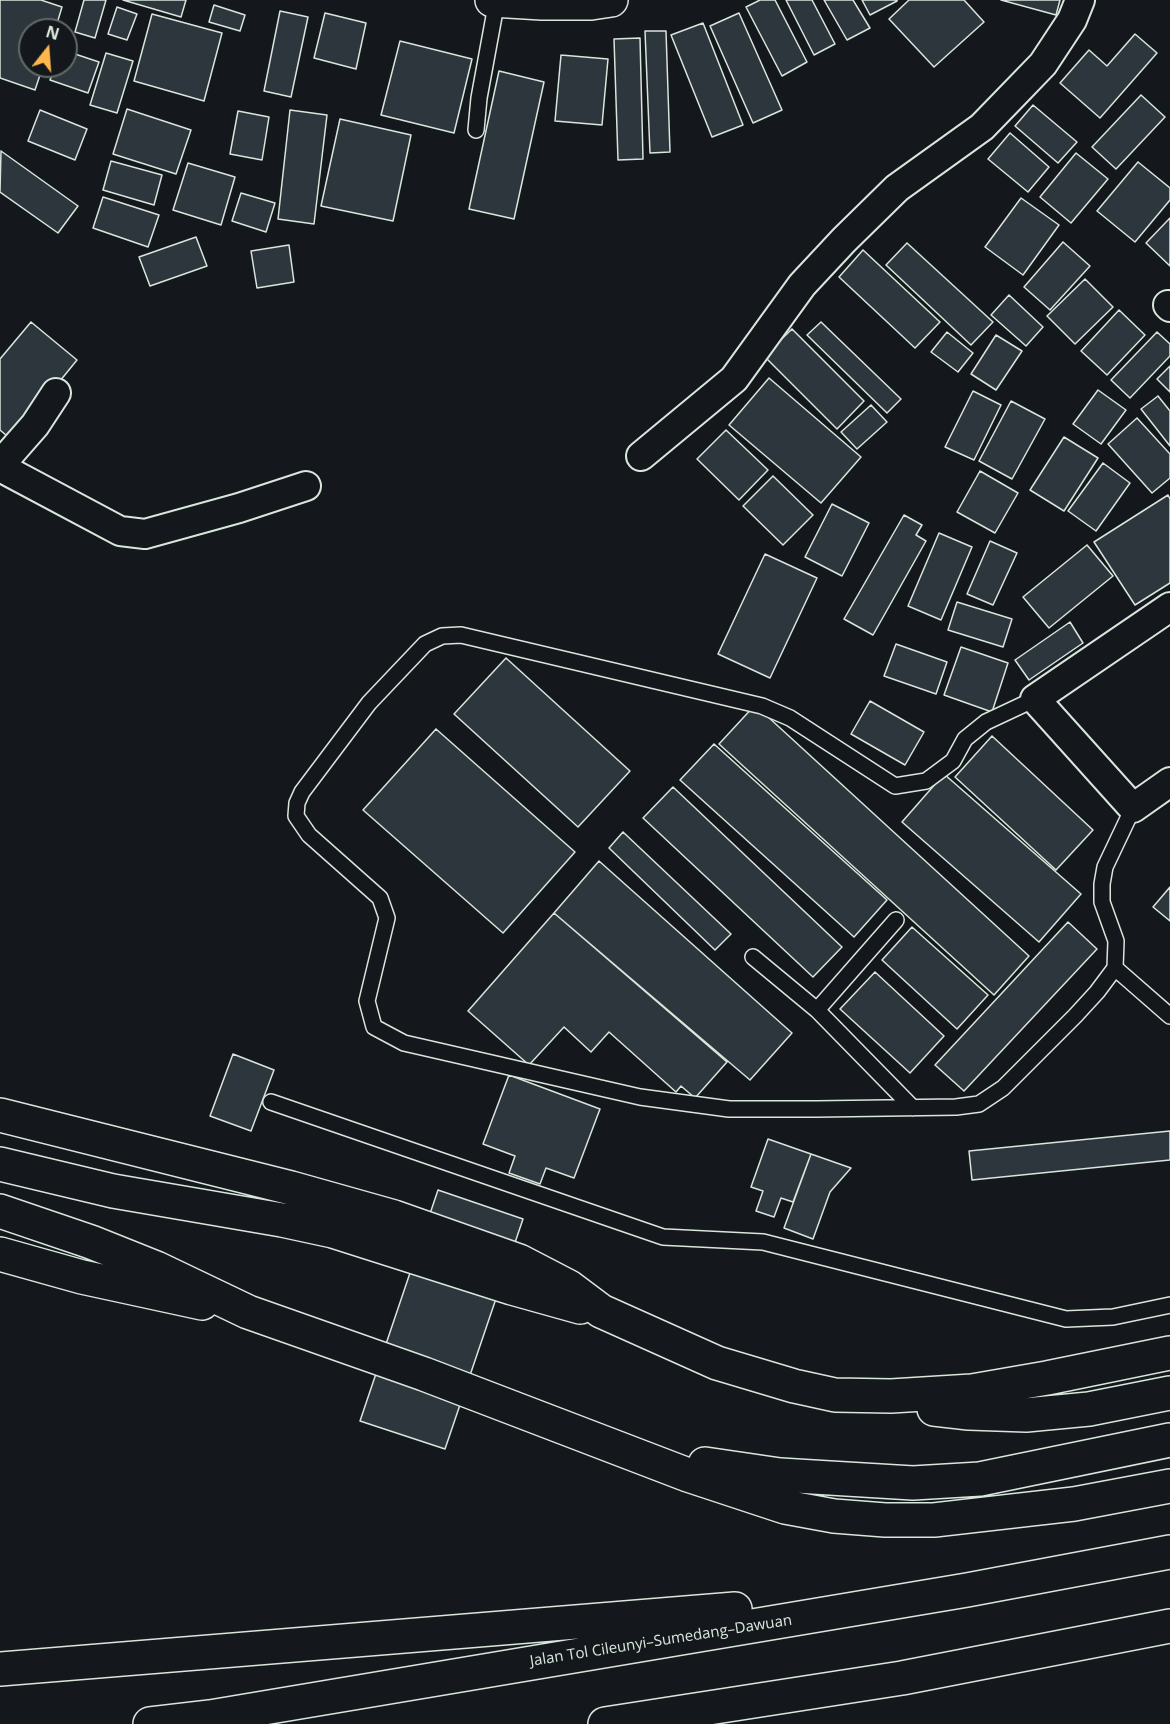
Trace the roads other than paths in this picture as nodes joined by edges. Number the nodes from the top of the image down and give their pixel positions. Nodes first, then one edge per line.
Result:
1 (492, 0) edge
2 (497, 0) edge
3 (611, 0) edge
4 (1080, 0) edge
5 (476, 130) dead end
6 (56, 393) dead end
7 (641, 456) dead end
8 (0, 466) edge
9 (306, 486) dead end
10 (1170, 606) edge
11 (1035, 699) junction
12 (1170, 782) edge
13 (1133, 808) junction
14 (896, 921) dead end
15 (753, 957) dead end
16 (1115, 968) junction
17 (818, 1010) junction
18 (1170, 1016) edge
19 (271, 1102) dead end
20 (913, 1108) junction
21 (0, 1116) edge
22 (0, 1164) edge
23 (0, 1211) edge
24 (0, 1254) edge
25 (1170, 1305) edge
26 (601, 1311) junction
27 (248, 1312) junction
28 (1170, 1353) edge
29 (1170, 1393) edge
30 (835, 1395) junction
31 (583, 1435) junction
32 (1170, 1440) edge
33 (1170, 1486) edge
34 (1170, 1552) edge
35 (967, 1590) junction
36 (1170, 1626) edge
37 (0, 1670) edge
38 (902, 1678) junction
39 (150, 1724) edge
40 (605, 1724) edge
41 (668, 1724) edge

1 - 2 highway
2 - 3 highway
2 - 5 lane
4 - 7 street
6 - 8 street
8 - 9 street
10 - 11 street
11 - 13 street
11 - 20 lane
12 - 13 street
13 - 16 lane
14 - 17 lane
15 - 17 lane
16 - 18 lane
16 - 20 lane
17 - 20 lane
19 - 25 lane
21 - 26 highway
22 - 26 highway
23 - 27 highway
24 - 27 highway
26 - 30 highway
27 - 31 highway
28 - 30 highway
29 - 30 highway
31 - 32 highway
31 - 33 highway
34 - 35 highway, Jalan Tol Cileunyi–Sumedang–Dawuan
35 - 37 highway
35 - 39 highway, Jalan Tol Cileunyi–Sumedang–Dawuan
36 - 38 highway
38 - 40 highway
38 - 41 highway

